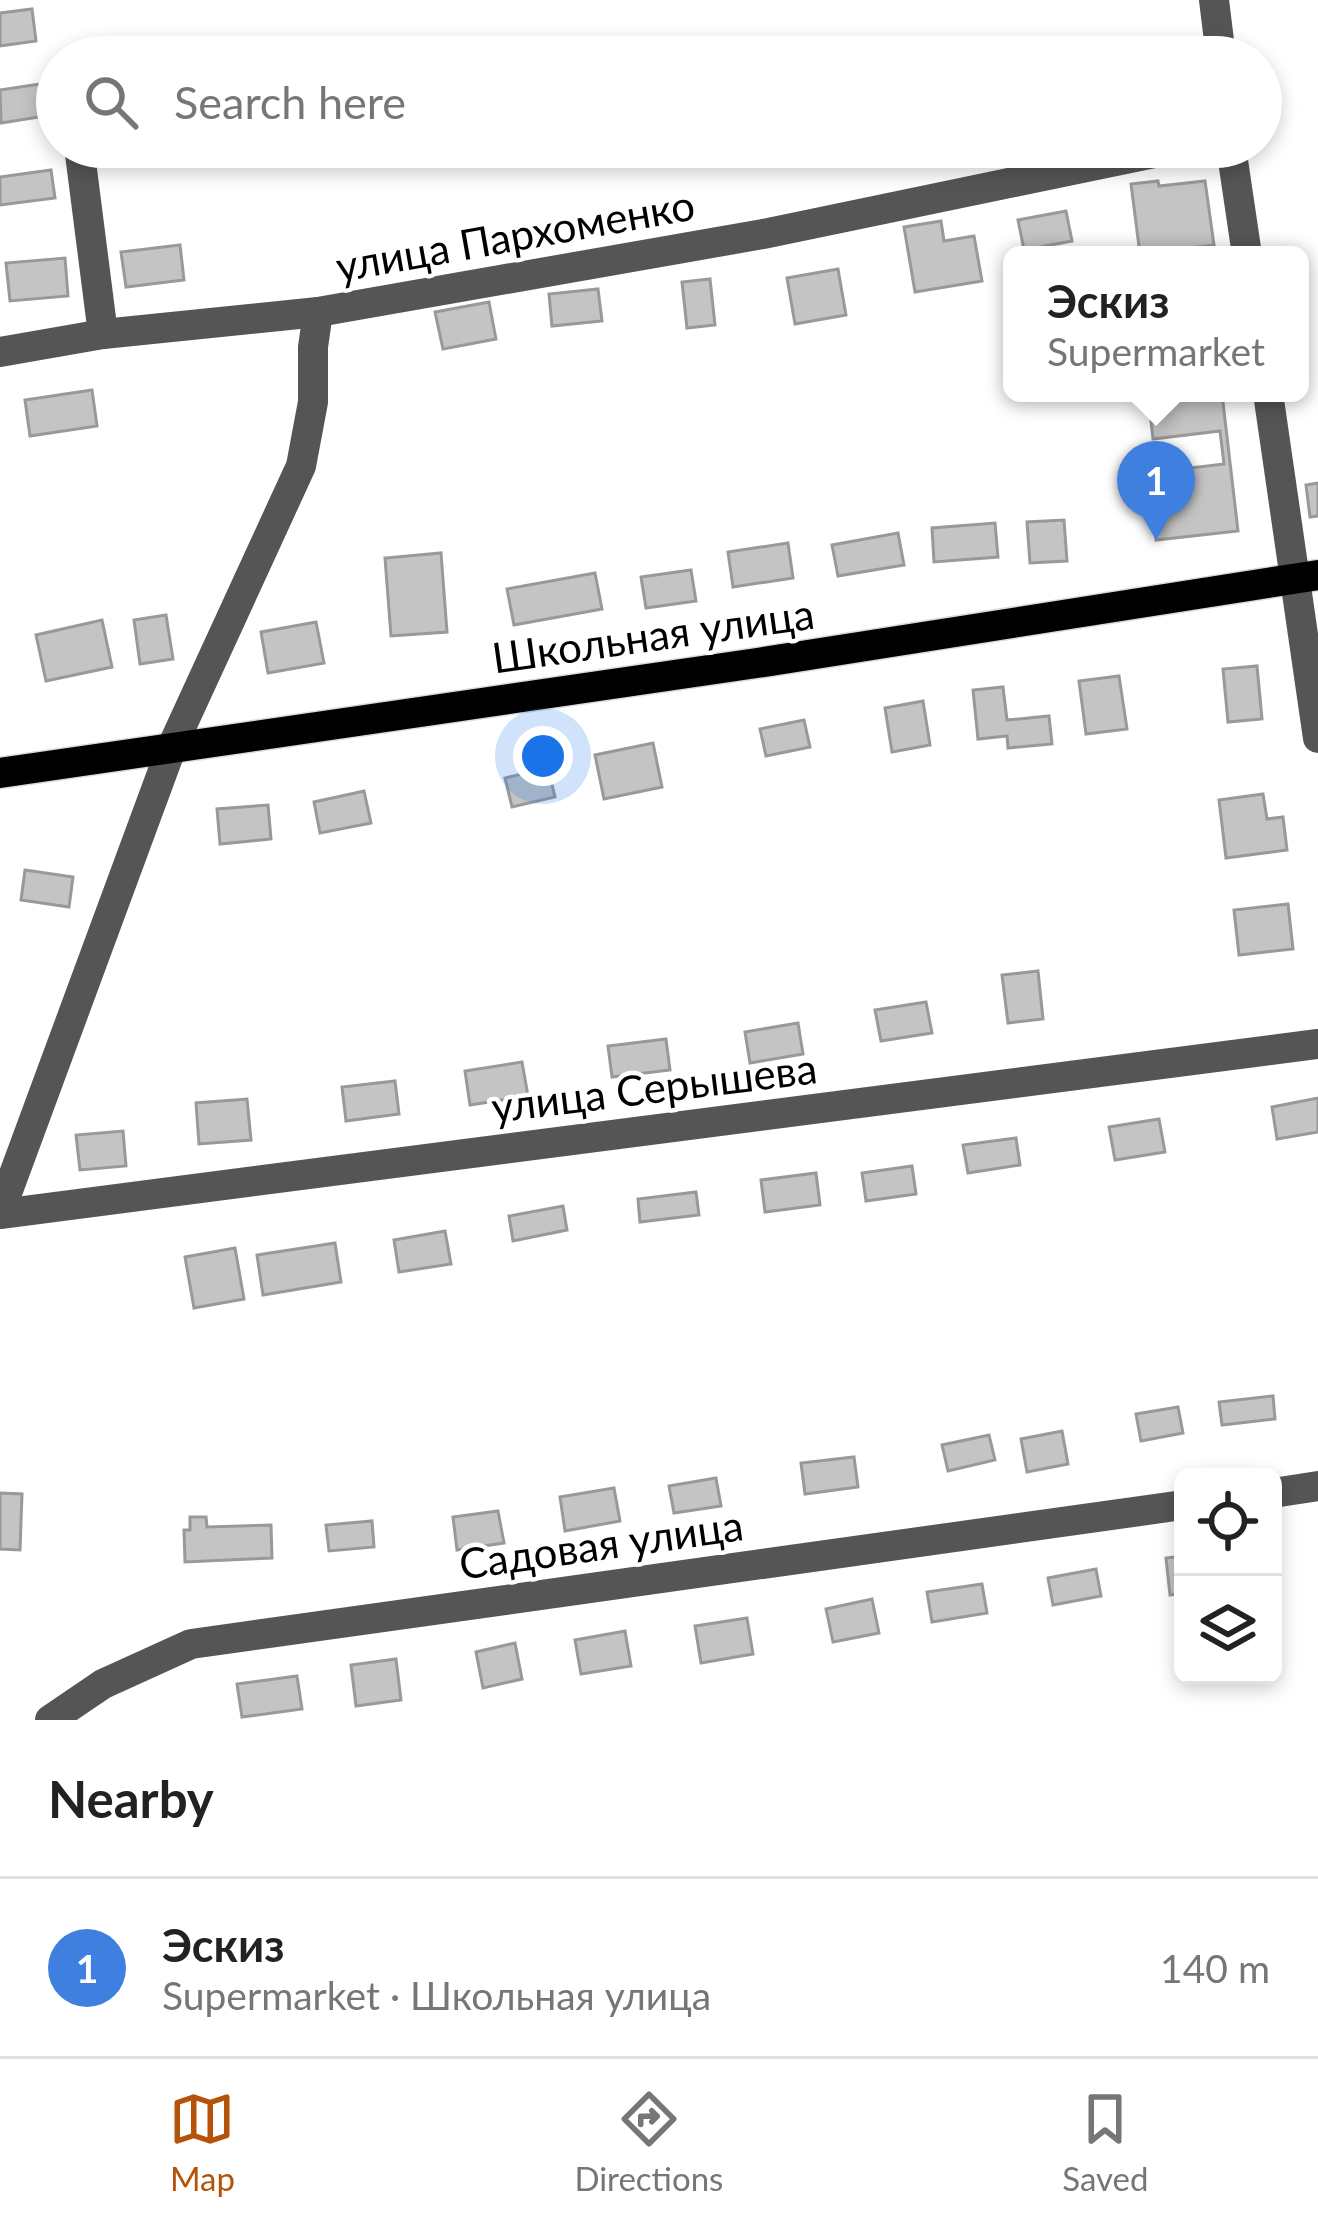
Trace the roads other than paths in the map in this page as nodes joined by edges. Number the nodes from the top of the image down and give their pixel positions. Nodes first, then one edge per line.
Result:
1 (1214, 0) edge
2 (1218, 36) edge
3 (82, 168) edge
4 (1082, 168) edge
5 (1234, 168) edge
6 (1246, 246) edge
7 (318, 312) junction
8 (104, 334) junction
9 (0, 352) edge
10 (1270, 402) edge
11 (1306, 577) edge
12 (1318, 738) edge
13 (171, 749) junction
14 (0, 773) edge
15 (1318, 1044) edge
16 (0, 1213) edge
17 (1318, 1486) edge
18 (1282, 1492) edge
19 (1174, 1506) edge
20 (50, 1720) edge

1 - 2 street
3 - 8 street
4 - 7 street, улица Пархоменко
5 - 6 street
7 - 8 street, улица Пархоменко
7 - 13 street
8 - 9 street, улица Пархоменко
10 - 11 street
11 - 12 street
11 - 13 main road, Школьная улица
13 - 14 main road, Школьная улица
13 - 16 street
15 - 16 street, улица Серышева
17 - 18 street
19 - 20 street, Садовая улица

